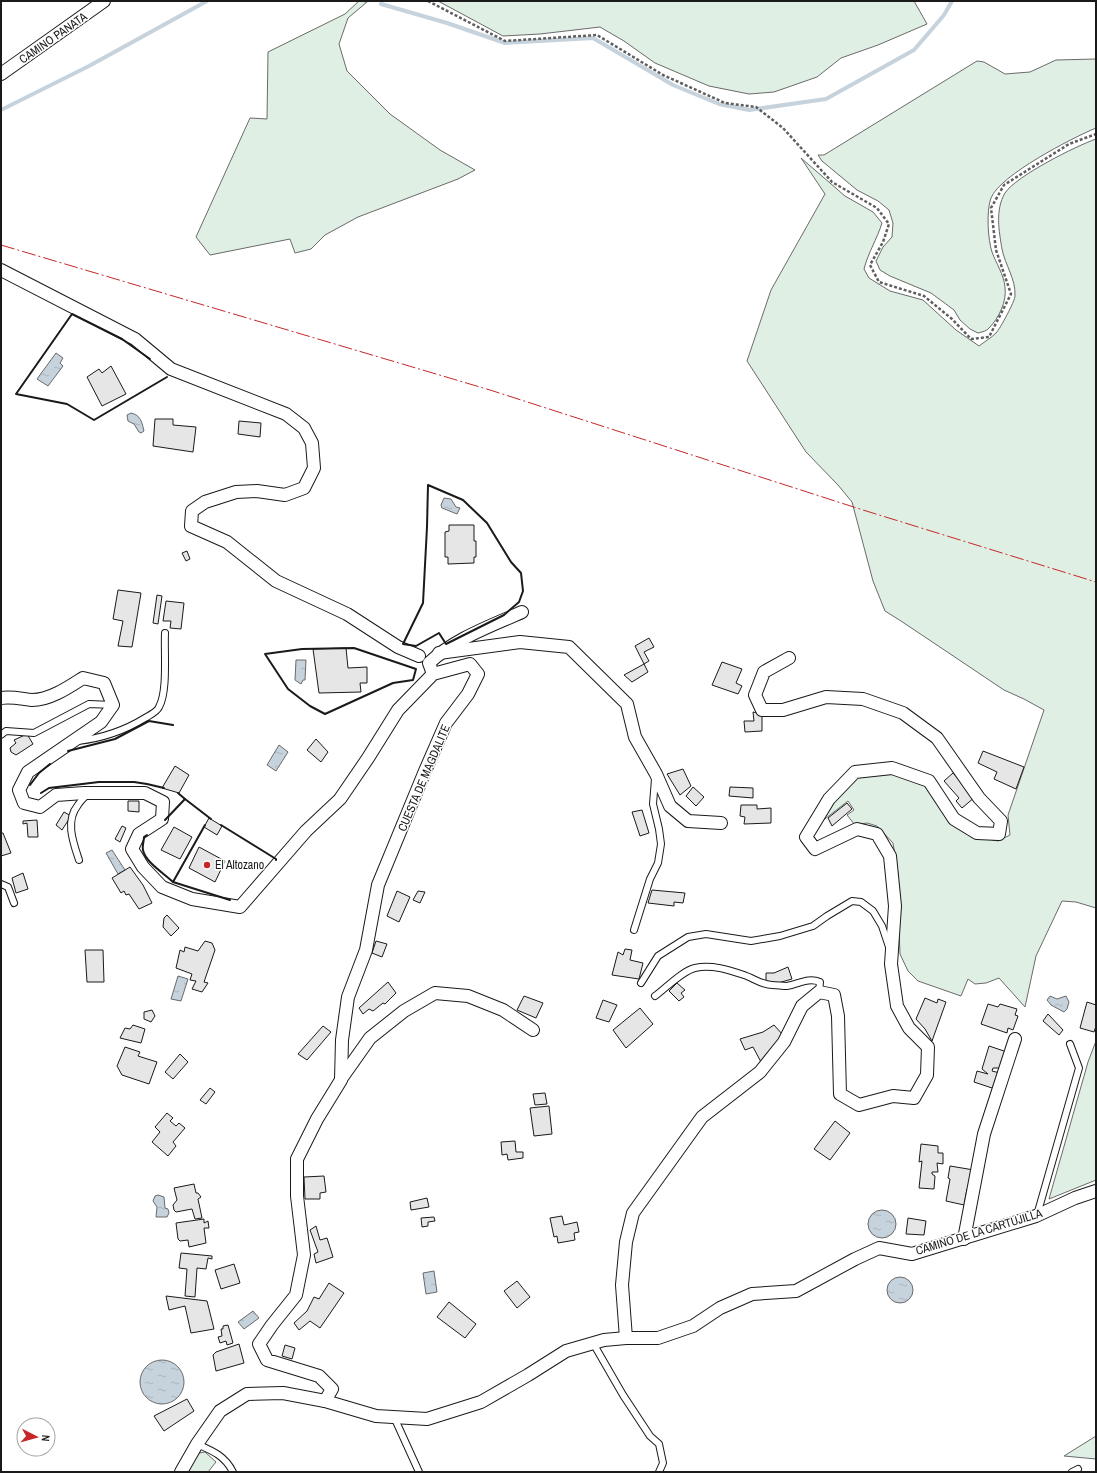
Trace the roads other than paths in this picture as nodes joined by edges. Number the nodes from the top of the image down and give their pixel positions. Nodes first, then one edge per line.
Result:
1 (104, 1) edge
2 (1, 74) edge
3 (1, 270) edge
4 (522, 612) dead end
5 (165, 633) dead end
6 (439, 653) junction
7 (419, 656) joint
8 (789, 658) dead end
9 (431, 668) junction
10 (1, 698) edge
11 (112, 705) junction
12 (1, 735) edge
13 (73, 741) junction
14 (656, 774) junction
15 (89, 793) junction
16 (721, 823) dead end
17 (79, 860) dead end
18 (1, 884) edge
19 (14, 903) dead end
20 (634, 930) dead end
21 (891, 964) junction
22 (641, 983) dead end
23 (819, 992) junction
24 (655, 996) dead end
25 (533, 1030) dead end
26 (1015, 1039) dead end
27 (1070, 1044) dead end
28 (341, 1080) junction
29 (1096, 1191) edge
30 (1036, 1216) junction
31 (964, 1238) junction
32 (626, 1338) junction
33 (593, 1343) junction
34 (325, 1401) junction
35 (394, 1417) junction
36 (197, 1444) junction
37 (1078, 1469) dead end
38 (181, 1472) edge
39 (233, 1472) edge
40 (419, 1472) edge
41 (659, 1472) edge
42 (1072, 1472) edge

1 - 2 street, CAMINO PANATA
3 - 7 street
4 - 6 street
5 - 13 lane
6 - 9 street
6 - 14 street
7 - 9 lane
8 - 21 street
9 - 15 street
9 - 28 street, CUESTA DE MAGDALITE
10 - 11 street
11 - 12 lane
11 - 13 street
13 - 15 street
14 - 16 street
14 - 20 lane
15 - 17 lane
18 - 19 lane
21 - 22 lane
21 - 23 street
23 - 24 lane
23 - 32 street
25 - 28 street
26 - 31 street
27 - 30 lane
28 - 34 street
29 - 30 street, CAMINO DE LA CARTUJILLA
30 - 31 street, CAMINO DE LA CARTUJILLA
31 - 32 street, CAMINO DE LA CARTUJILLA
32 - 33 street, CAMINO DE LA CARTUJILLA
33 - 35 street, CAMINO DE LA CARTUJILLA
33 - 41 lane
34 - 35 street, CAMINO DE LA CARTUJILLA
34 - 36 street
35 - 40 lane
36 - 38 street
36 - 39 lane
37 - 42 lane

